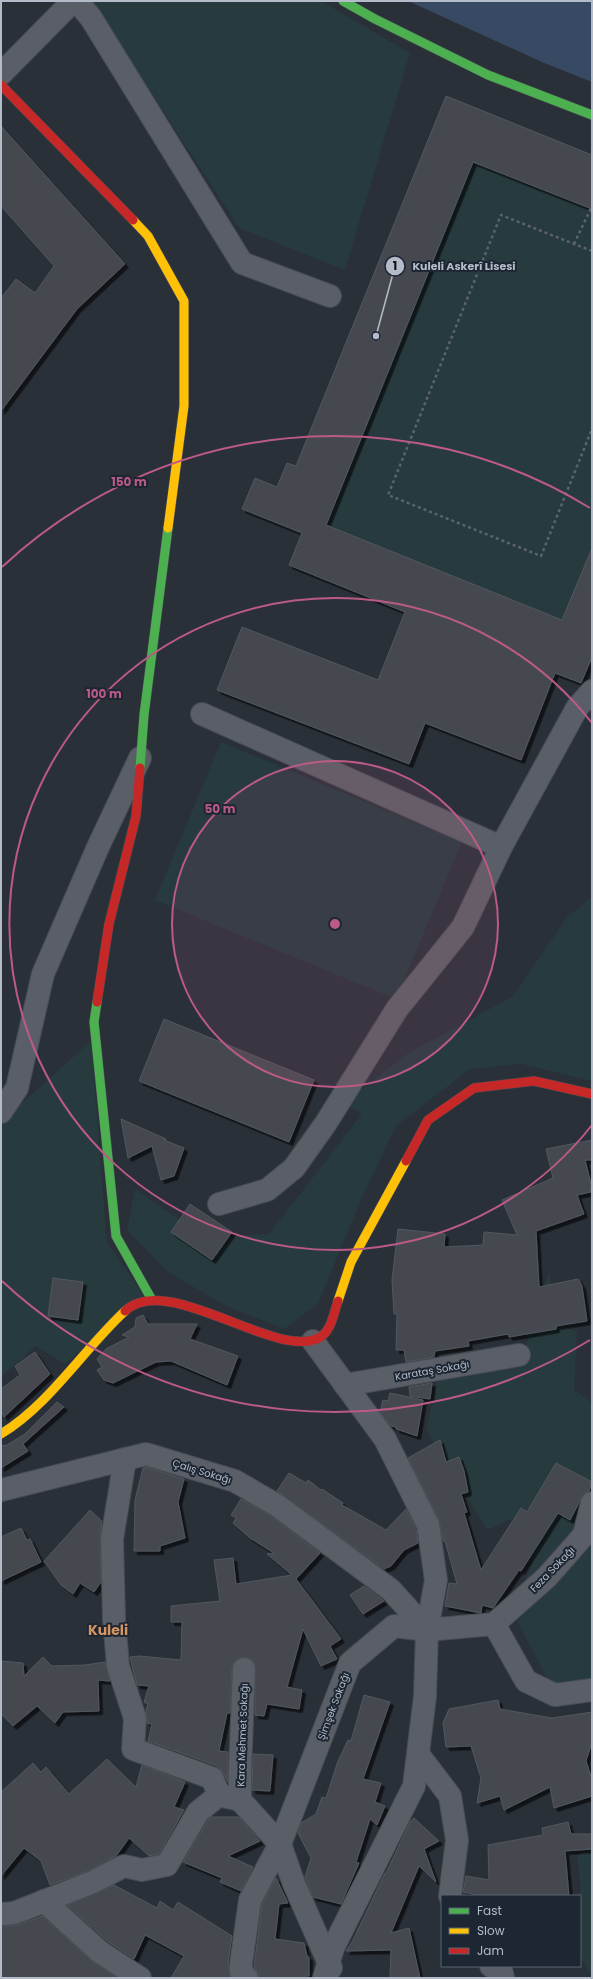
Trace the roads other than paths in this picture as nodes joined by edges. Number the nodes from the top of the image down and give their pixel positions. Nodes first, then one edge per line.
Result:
1 (73, 1) edge
2 (77, 1) edge
3 (343, 1) edge
4 (1, 74) edge
5 (1, 85) edge
6 (592, 115) edge
7 (330, 296) dead end
8 (592, 691) edge
9 (202, 714) dead end
10 (141, 757) junction
11 (501, 847) junction
12 (592, 1094) edge
13 (1, 1112) edge
14 (219, 1204) dead end
15 (152, 1300) junction
16 (313, 1341) junction
17 (520, 1355) dead end
18 (345, 1385) junction
19 (1, 1434) edge
20 (125, 1460) junction
21 (1, 1490) edge
22 (592, 1503) edge
23 (588, 1534) edge
24 (494, 1624) junction
25 (427, 1630) junction
26 (244, 1669) dead end
27 (592, 1690) edge
28 (418, 1754) junction
29 (220, 1795) junction
30 (240, 1800) junction
31 (280, 1844) junction
32 (450, 1895) edge
33 (44, 1900) junction
34 (1, 1914) edge
35 (492, 1967) edge
36 (330, 1973) edge
37 (140, 1978) edge
38 (247, 1978) edge
39 (503, 1978) edge

1 - 4 street
2 - 7 street
3 - 6 street
5 - 10 street
8 - 11 street
9 - 11 street
10 - 13 street
10 - 15 street
11 - 14 street
12 - 16 street
15 - 16 street
15 - 19 street
16 - 18 street
17 - 18 street, Karataş Sokağı
18 - 25 street
20 - 21 street, Çalış Sokağı
20 - 25 street, Çalış Sokağı
20 - 29 street
22 - 23 street, Feza Sokağı
23 - 24 street, Feza Sokağı
24 - 25 street, Şimşek Sokağı
24 - 27 street
25 - 28 street
25 - 31 street, Şimşek Sokağı
26 - 30 street, Kara Mehmet Sokağı
28 - 32 street
28 - 36 street
29 - 30 street
29 - 33 street
30 - 31 street
31 - 36 street
31 - 38 street, Şimşek Sokağı
33 - 34 street
33 - 37 street
35 - 39 street

